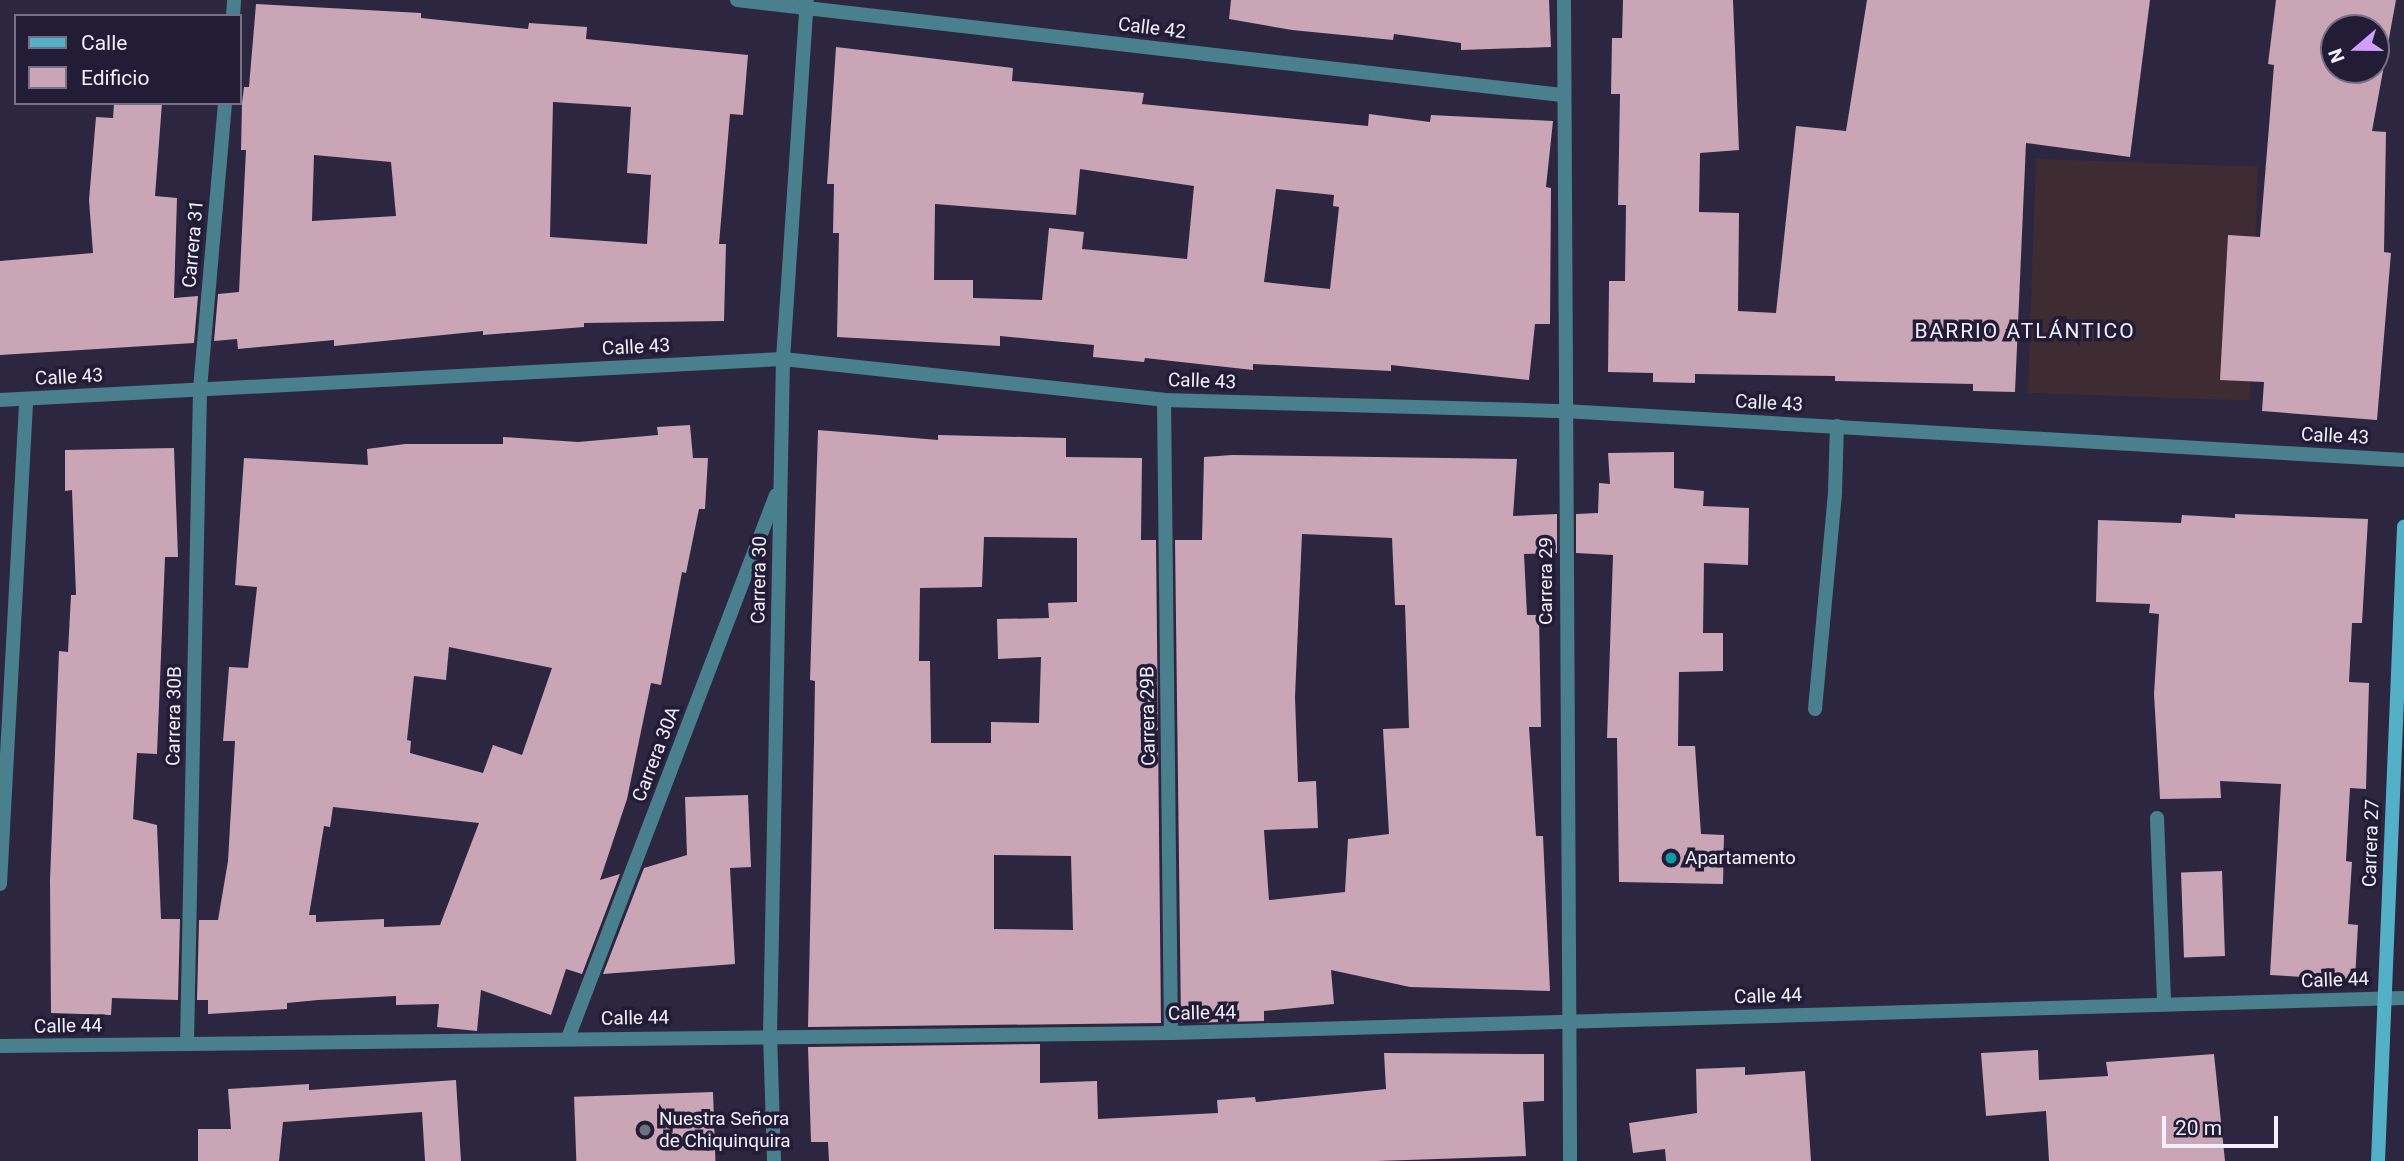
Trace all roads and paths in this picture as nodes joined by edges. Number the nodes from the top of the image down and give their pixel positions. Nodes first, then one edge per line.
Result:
1 (737, 0) edge
2 (1564, 0) edge
3 (807, 3) edge
4 (1563, 95) junction
5 (225, 105) edge
6 (783, 359) junction
7 (200, 389) junction
8 (26, 399) junction
9 (0, 400) edge
10 (1164, 400) junction
11 (1564, 411) junction
12 (1837, 426) junction
13 (2404, 460) edge
14 (780, 484) junction
15 (2404, 527) edge
16 (1815, 709) dead end
17 (2157, 818) dead end
18 (1, 824) edge
19 (0, 884) edge
20 (2384, 998) junction
21 (2404, 998) edge
22 (2164, 1004) junction
23 (1569, 1021) junction
24 (1171, 1033) junction
25 (770, 1035) junction
26 (568, 1038) junction
27 (187, 1043) junction
28 (0, 1046) edge
29 (774, 1161) edge
30 (1570, 1161) edge
31 (2378, 1161) edge

1 - 3 street, Calle 42
2 - 4 street, Carrera 29
3 - 4 street, Calle 42
3 - 6 street, Carrera 30
4 - 11 street, Carrera 29
5 - 7 street, Carrera 31
6 - 7 street, Calle 43
6 - 10 street, Calle 43
6 - 14 street, Carrera 30
7 - 8 street, Calle 43
7 - 27 street, Carrera 30B
8 - 9 street, Calle 43
8 - 18 street
10 - 11 street, Calle 43
10 - 24 street, Carrera 29B
11 - 12 street, Calle 43
11 - 23 street, Carrera 29
12 - 13 street, Calle 43
12 - 16 street
14 - 25 street, Carrera 30
14 - 26 street, Carrera 30A
15 - 20 street, Carrera 27
17 - 22 street
18 - 19 street
20 - 21 street, Calle 44
20 - 22 street, Calle 44
20 - 31 street, Carrera 27
22 - 23 street, Calle 44
23 - 24 street, Calle 44
23 - 30 street, Carrera 29
24 - 25 street, Calle 44
25 - 26 street, Calle 44
25 - 29 street, Carrera 30
26 - 27 street, Calle 44
27 - 28 street, Calle 44

